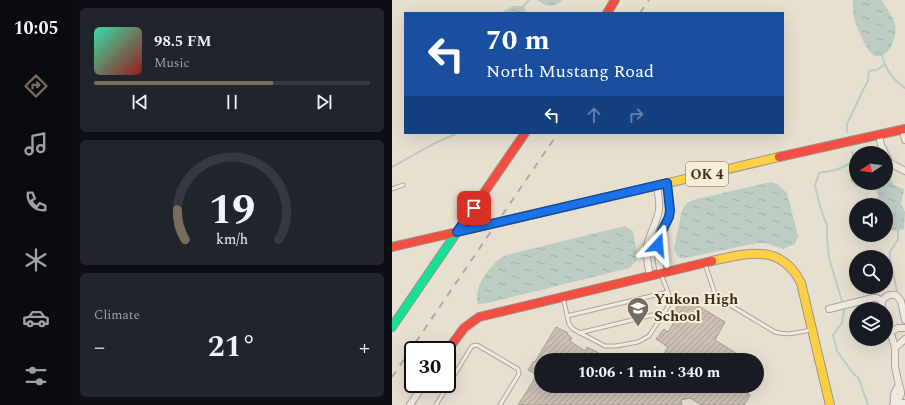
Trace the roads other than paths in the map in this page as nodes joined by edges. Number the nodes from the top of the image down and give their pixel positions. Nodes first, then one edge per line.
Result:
1 (615, 0) edge
2 (608, 12) edge
3 (904, 129) edge
4 (524, 134) edge
5 (879, 135) junction
6 (905, 140) edge
7 (882, 146) edge
8 (893, 165) edge
9 (905, 171) edge
10 (667, 183) junction
11 (657, 185) junction
12 (403, 186) dead end
13 (392, 189) edge
14 (457, 232) junction
15 (392, 247) edge
16 (705, 264) junction
17 (661, 273) junction
18 (650, 275) junction
19 (668, 292) junction
20 (563, 297) junction
21 (882, 301) joint
22 (829, 309) dead end
23 (665, 312) junction
24 (567, 316) junction
25 (905, 320) edge
26 (392, 327) edge
27 (905, 328) edge
28 (812, 330) junction
29 (893, 330) edge
30 (579, 333) junction
31 (905, 339) edge
32 (453, 341) edge
33 (893, 342) edge
34 (895, 348) junction
35 (418, 393) edge
36 (905, 403) edge
37 (894, 404) edge
38 (410, 405) edge
39 (436, 405) edge
40 (500, 405) edge
41 (830, 405) edge

1 - 2 main road
3 - 5 main road, OK 4
3 - 6 street
4 - 14 main road
5 - 7 street
5 - 10 main road, OK 4
8 - 9 street
10 - 11 main road, OK 4
10 - 17 street
11 - 14 main road, OK 4
11 - 18 street
12 - 13 lane
14 - 15 main road
14 - 26 main road
16 - 17 main road
16 - 28 lane
16 - 28 main road
17 - 18 main road
17 - 19 lane
18 - 20 main road
19 - 23 lane
19 - 24 lane
20 - 24 lane
20 - 32 main road
21 - 22 street
21 - 25 street
23 - 30 lane
23 - 30 lane
24 - 30 lane
27 - 29 street
28 - 41 main road
31 - 34 street
33 - 34 street
34 - 37 street
35 - 38 street
36 - 37 street
39 - 40 lane

